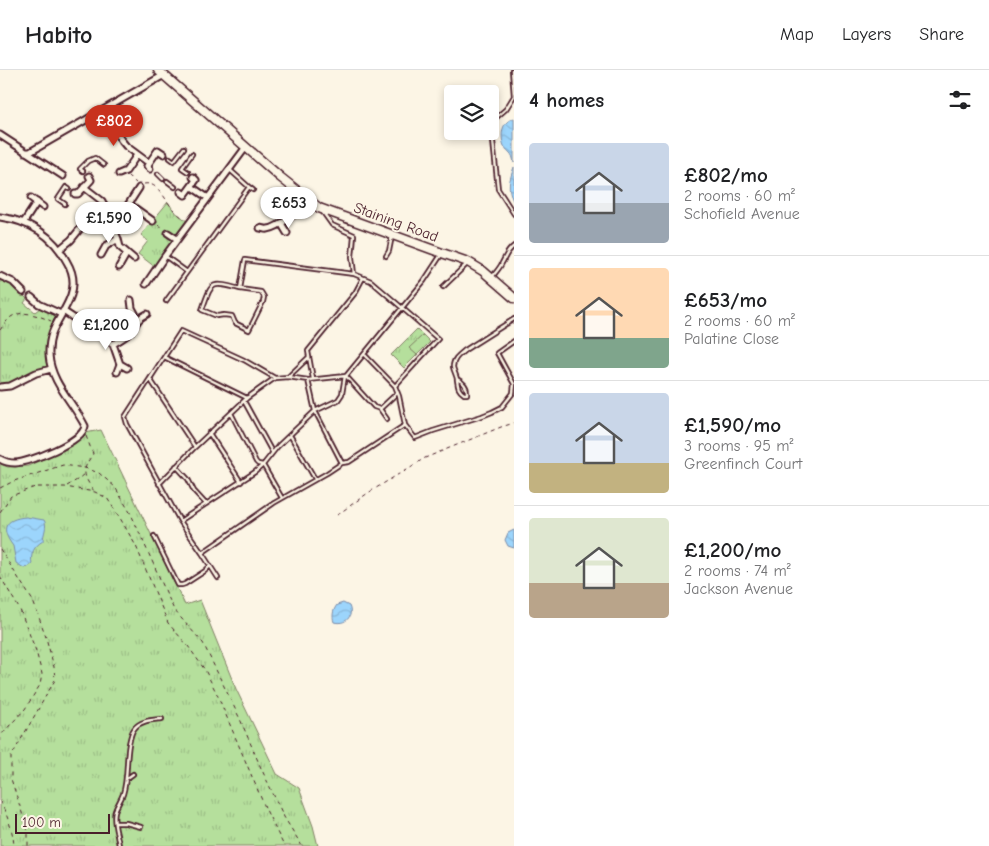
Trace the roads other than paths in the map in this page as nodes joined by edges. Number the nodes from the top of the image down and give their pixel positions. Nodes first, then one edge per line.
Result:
1 (512, 70) edge
2 (161, 72) edge
3 (104, 110) junction
4 (0, 135) edge
5 (246, 147) junction
6 (184, 148) dead end
7 (25, 152) junction
8 (164, 154) dead end
9 (192, 154) dead end
10 (137, 155) junction
11 (170, 158) dead end
12 (149, 163) junction
13 (104, 165) dead end
14 (150, 169) dead end
15 (228, 170) junction
16 (83, 171) dead end
17 (188, 172) dead end
18 (120, 174) dead end
19 (158, 174) dead end
20 (63, 176) dead end
21 (89, 176) dead end
22 (192, 177) dead end
23 (163, 178) dead end
24 (167, 181) dead end
25 (140, 186) road end
26 (84, 187) junction
27 (175, 187) dead end
28 (192, 187) junction
29 (249, 187) junction
30 (69, 189) dead end
31 (253, 190) dead end
32 (181, 192) dead end
33 (75, 194) dead end
34 (32, 198) dead end
35 (208, 198) junction
36 (308, 200) junction
37 (37, 202) junction
38 (65, 204) dead end
39 (130, 204) junction
40 (43, 206) dead end
41 (319, 208) junction
42 (107, 211) junction
43 (514, 214) edge
44 (0, 217) edge
45 (153, 221) road end
46 (24, 222) junction
47 (281, 223) junction
48 (260, 228) dead end
49 (168, 233) road end
50 (287, 233) dead end
51 (393, 235) junction
52 (118, 239) junction
53 (177, 239) junction
54 (514, 246) edge
55 (60, 249) junction
56 (127, 253) junction
57 (442, 253) junction
58 (101, 254) dead end
59 (165, 256) junction
60 (386, 256) dead end
61 (134, 259) dead end
62 (468, 262) junction
63 (119, 267) dead end
64 (187, 272) junction
65 (354, 274) junction
66 (0, 276) edge
67 (363, 278) junction
68 (491, 278) junction
69 (146, 284) dead end
70 (443, 288) dead end
71 (240, 289) junction
72 (23, 292) dead end
73 (31, 297) dead end
74 (514, 298) edge
75 (131, 300) dead end
76 (166, 301) dead end
77 (402, 308) junction
78 (62, 313) junction
79 (147, 314) dead end
80 (138, 319) junction
81 (514, 319) edge
82 (514, 341) edge
83 (113, 344) junction
84 (364, 354) junction
85 (164, 357) junction
86 (309, 357) junction
87 (120, 364) junction
88 (127, 368) dead end
89 (51, 369) junction
90 (117, 372) dead end
91 (346, 376) junction
92 (288, 377) junction
93 (276, 378) junction
94 (150, 379) junction
95 (313, 379) junction
96 (458, 379) junction
97 (308, 380) junction
98 (514, 384) edge
99 (395, 386) junction
100 (0, 387) edge
101 (398, 393) junction
102 (247, 398) junction
103 (244, 401) junction
104 (380, 409) junction
105 (315, 412) junction
106 (231, 413) junction
107 (387, 419) dead end
108 (404, 425) junction
109 (209, 433) junction
110 (290, 435) junction
111 (195, 447) junction
112 (273, 452) junction
113 (0, 459) edge
114 (342, 463) junction
115 (263, 465) junction
116 (176, 466) junction
117 (315, 479) junction
118 (240, 482) junction
119 (159, 484) junction
120 (282, 498) junction
121 (206, 504) junction
122 (180, 521) junction
123 (154, 536) dead end
124 (202, 554) junction
125 (210, 566) junction
126 (218, 578) dead end
127 (162, 719) dead end
128 (133, 774) dead end
129 (126, 780) junction
130 (115, 823) junction
131 (141, 826) dead end
132 (119, 846) edge

1 - 43 lane
2 - 3 street
2 - 5 street, Staining Road
3 - 7 street
3 - 10 street
4 - 7 street
5 - 15 street
5 - 36 street, Staining Road
6 - 11 lane
7 - 20 street
8 - 12 street
9 - 17 lane
10 - 12 street
10 - 18 street
12 - 14 street
13 - 16 lane
15 - 29 lane
15 - 35 street
19 - 23 lane
21 - 26 street
22 - 28 street
24 - 27 lane
25 - 39 street
26 - 33 street
26 - 42 street
28 - 32 street
28 - 35 street
29 - 31 lane
29 - 64 lane
30 - 38 lane
34 - 37 street
35 - 53 street
36 - 41 street, Staining Road
36 - 47 street
37 - 40 street
37 - 46 street
39 - 42 street
39 - 45 street
41 - 51 street, Staining Road
41 - 65 lane
42 - 52 street
42 - 55 street
44 - 46 street
46 - 55 street
47 - 48 street
47 - 50 street
49 - 53 street
51 - 57 street, Staining Road
51 - 60 lane
52 - 56 street
52 - 58 street
53 - 59 street
54 - 68 lane
55 - 78 street
56 - 61 street
56 - 63 street
57 - 62 street, Staining Road
57 - 77 lane
59 - 64 lane
59 - 69 street
62 - 68 street, Staining Road
62 - 70 lane
64 - 76 lane
65 - 67 lane
65 - 71 lane
66 - 72 street
67 - 77 lane
67 - 86 lane
68 - 74 street, Staining Road
71 - 71 lane
73 - 78 street
75 - 80 street
77 - 84 lane
77 - 99 lane
78 - 83 street
78 - 89 street
79 - 80 street
80 - 83 street
81 - 96 lane
82 - 98 lane
83 - 87 street
84 - 91 lane
84 - 99 lane
85 - 93 lane
85 - 94 lane
85 - 102 lane
86 - 92 lane
86 - 95 lane
87 - 88 street
87 - 90 street
89 - 100 street
89 - 113 street
91 - 95 lane
91 - 104 lane
91 - 105 lane
92 - 93 lane
92 - 97 lane
93 - 102 lane
94 - 111 lane
94 - 119 lane
95 - 97 lane
96 - 96 lane
97 - 105 lane
98 - 108 lane
99 - 101 lane
101 - 104 lane
101 - 108 lane
102 - 103 lane
103 - 106 lane
103 - 112 lane
104 - 107 lane
105 - 110 lane
105 - 114 lane
106 - 109 lane
106 - 115 lane
108 - 114 lane
109 - 111 lane
109 - 118 lane
110 - 112 lane
110 - 117 lane
111 - 116 lane
112 - 115 lane
114 - 117 lane
115 - 118 lane
115 - 120 lane
116 - 119 lane
116 - 121 lane
117 - 120 lane
118 - 121 lane
119 - 122 lane
120 - 124 lane
121 - 122 lane
122 - 124 lane
123 - 125 lane
124 - 125 lane
125 - 126 lane
127 - 129 lane
128 - 129 lane
129 - 130 lane
130 - 131 lane
130 - 132 lane

